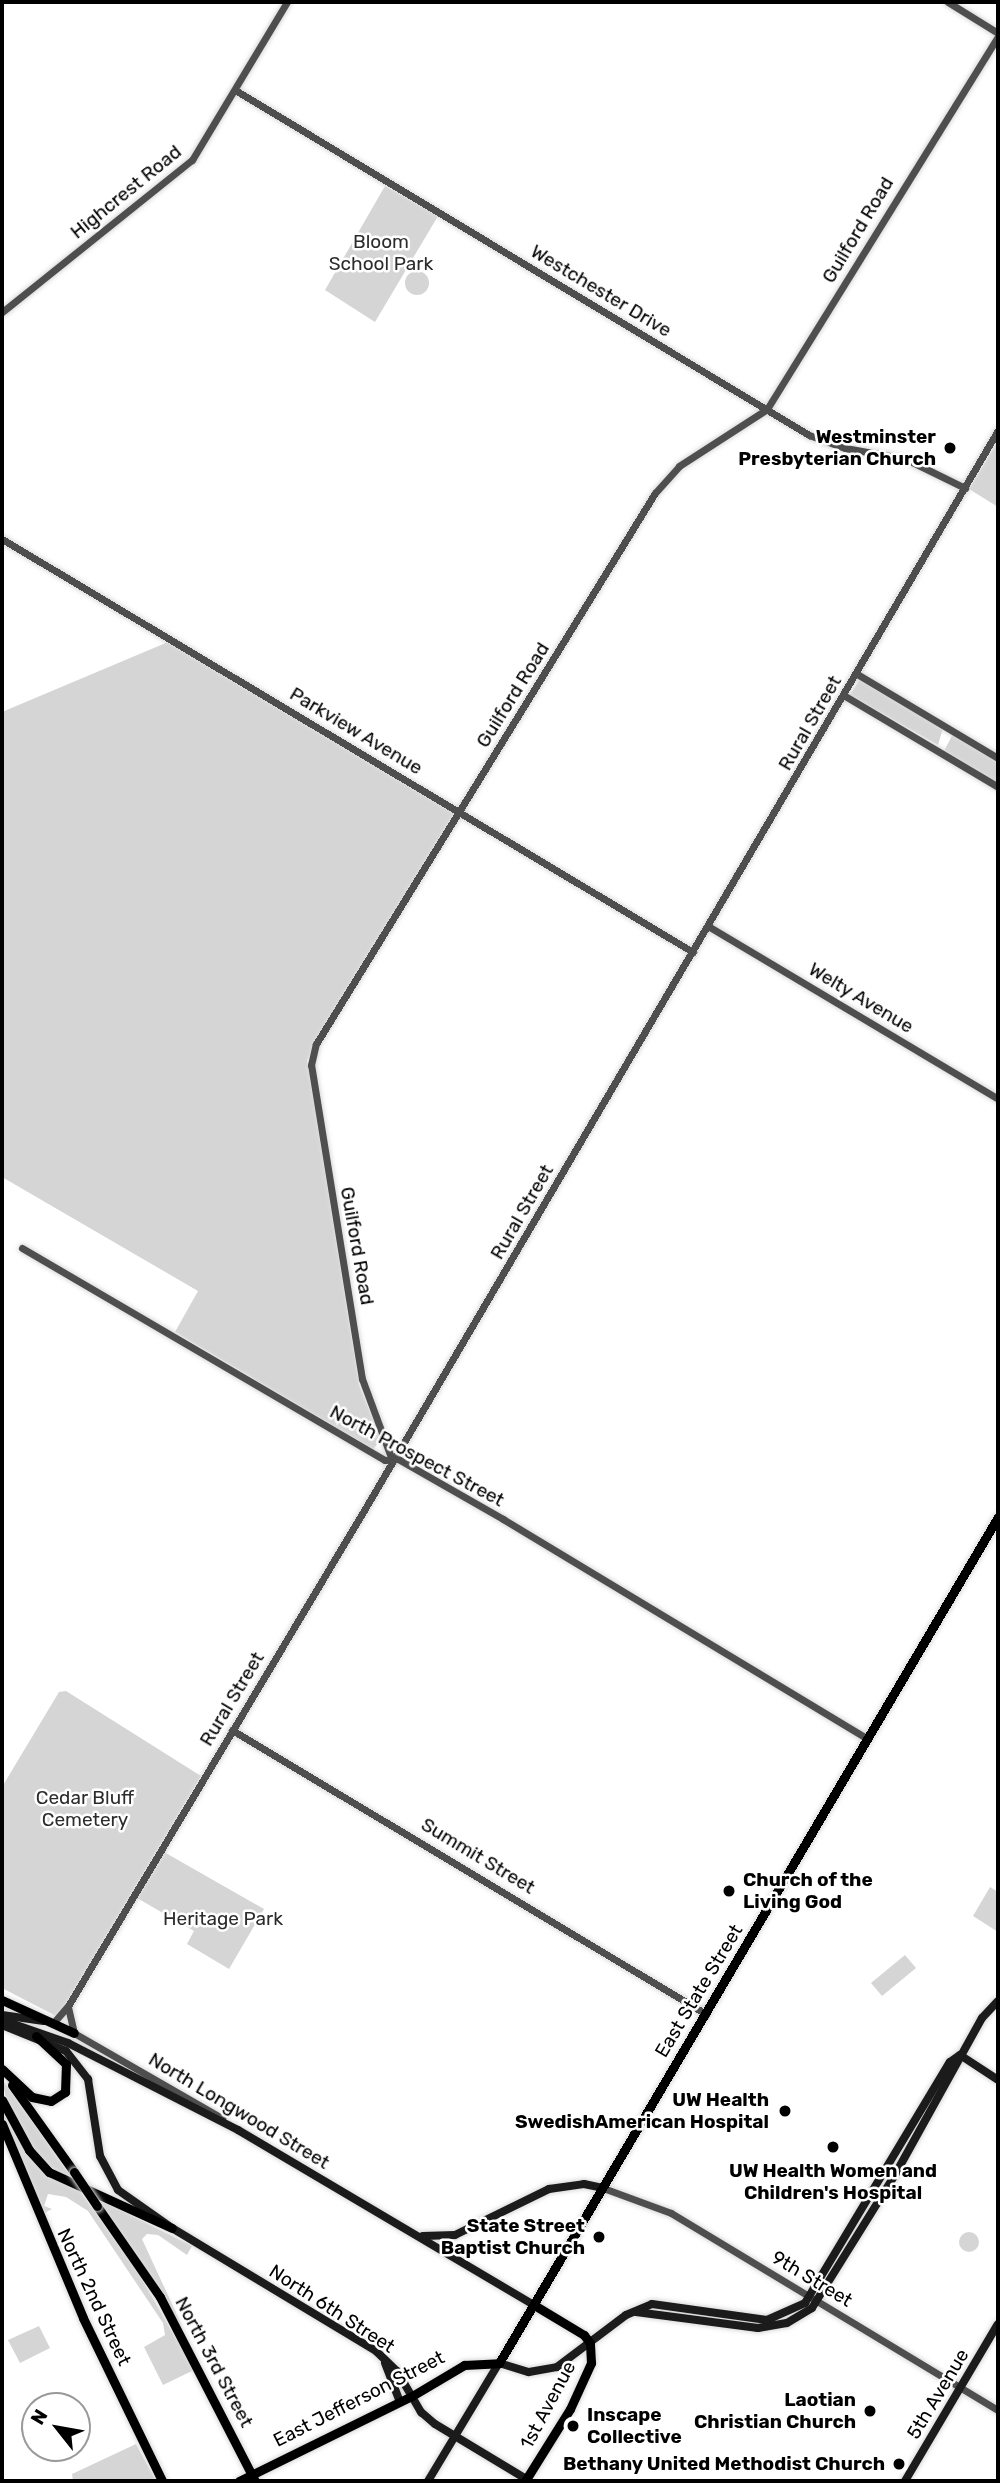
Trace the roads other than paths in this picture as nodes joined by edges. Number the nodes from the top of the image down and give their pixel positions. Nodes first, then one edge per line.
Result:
1 (287, 2) edge
2 (948, 2) edge
3 (998, 35) edge
4 (235, 90) junction
5 (2, 312) edge
6 (767, 409) junction
7 (998, 430) edge
8 (965, 488) junction
9 (2, 539) edge
10 (857, 674) junction
11 (845, 696) junction
12 (998, 758) edge
13 (998, 788) edge
14 (459, 811) junction
15 (708, 926) junction
16 (693, 952) junction
17 (998, 1099) edge
18 (22, 1248) dead end
19 (392, 1460) junction
20 (998, 1517) edge
21 (232, 1730) junction
22 (868, 1739) junction
23 (2, 2000) edge
24 (998, 2001) edge
25 (68, 2006) junction
26 (706, 2014) junction
27 (2, 2020) edge
28 (54, 2022) junction
29 (74, 2033) junction
30 (36, 2036) junction
31 (960, 2054) junction
32 (2, 2070) edge
33 (998, 2080) edge
34 (2, 2100) edge
35 (2, 2124) edge
36 (238, 2130) junction
37 (2, 2144) edge
38 (603, 2188) junction
39 (29, 2197) junction
40 (386, 2217) junction
41 (172, 2228) junction
42 (815, 2299) junction
43 (534, 2305) junction
44 (998, 2324) edge
45 (590, 2343) junction
46 (380, 2354) junction
47 (499, 2363) junction
48 (960, 2387) junction
49 (412, 2396) junction
50 (400, 2402) junction
51 (998, 2410) edge
52 (456, 2436) junction
53 (253, 2478) edge
54 (162, 2481) edge
55 (239, 2481) edge
56 (428, 2481) edge
57 (527, 2481) edge
58 (905, 2481) edge

1 - 4 street, Highcrest Road
2 - 3 street
3 - 6 street, Guilford Road
4 - 5 street, Highcrest Road
4 - 6 street, Westchester Drive
6 - 8 street, Westchester Drive
6 - 14 street, Guilford Road
7 - 8 street, Rural Street
8 - 10 street, Rural Street
9 - 14 street, Parkview Avenue
10 - 11 street, Rural Street
10 - 12 street
11 - 13 street
11 - 15 street, Rural Street
14 - 16 street, Parkview Avenue
14 - 19 street, Guilford Road
15 - 16 street, Rural Street
15 - 17 street, Welty Avenue
16 - 19 street, Rural Street
18 - 19 street, North Prospect Street
19 - 21 street, Rural Street
19 - 22 street, North Prospect Street
20 - 22 main road, East State Street
21 - 25 street, Rural Street
21 - 26 street, Summit Street
22 - 26 main road, East State Street
23 - 28 main road
24 - 31 main road
25 - 28 street, Rural Street
25 - 29 street
26 - 38 main road, East State Street
27 - 28 main road
27 - 30 main road, North 6th Street
27 - 36 main road
28 - 29 main road
29 - 36 street, North Longwood Street
30 - 32 main road
30 - 41 main road, North 6th Street
31 - 33 main road
31 - 42 main road
32 - 53 main road, North 3rd Street, bridge
34 - 41 main road
35 - 39 main road, North 2nd Street
36 - 40 main road, North Longwood Street
37 - 39 main road
38 - 40 main road, North Longwood Street
38 - 42 street, 9th Street
38 - 43 main road, East State Street
39 - 54 main road, North 2nd Street
40 - 43 main road, North Longwood Street
41 - 46 main road, North 6th Street
42 - 45 main road
42 - 48 street, 9th Street
43 - 45 main road
43 - 47 main road, East State Street
44 - 48 main road, 5th Avenue
45 - 47 main road
45 - 57 main road, 1st Avenue
46 - 49 main road, North 6th Street
46 - 50 main road
47 - 49 main road, East Jefferson Street
47 - 52 main road, East State Street
48 - 51 street, 9th Street
48 - 58 main road, 5th Avenue
49 - 50 main road, East Jefferson Street
49 - 52 main road, North 6th Street
50 - 53 main road, East Jefferson Street
52 - 56 main road, East State Street
52 - 57 main road, North 6th Street
53 - 55 main road, East Jefferson Street

